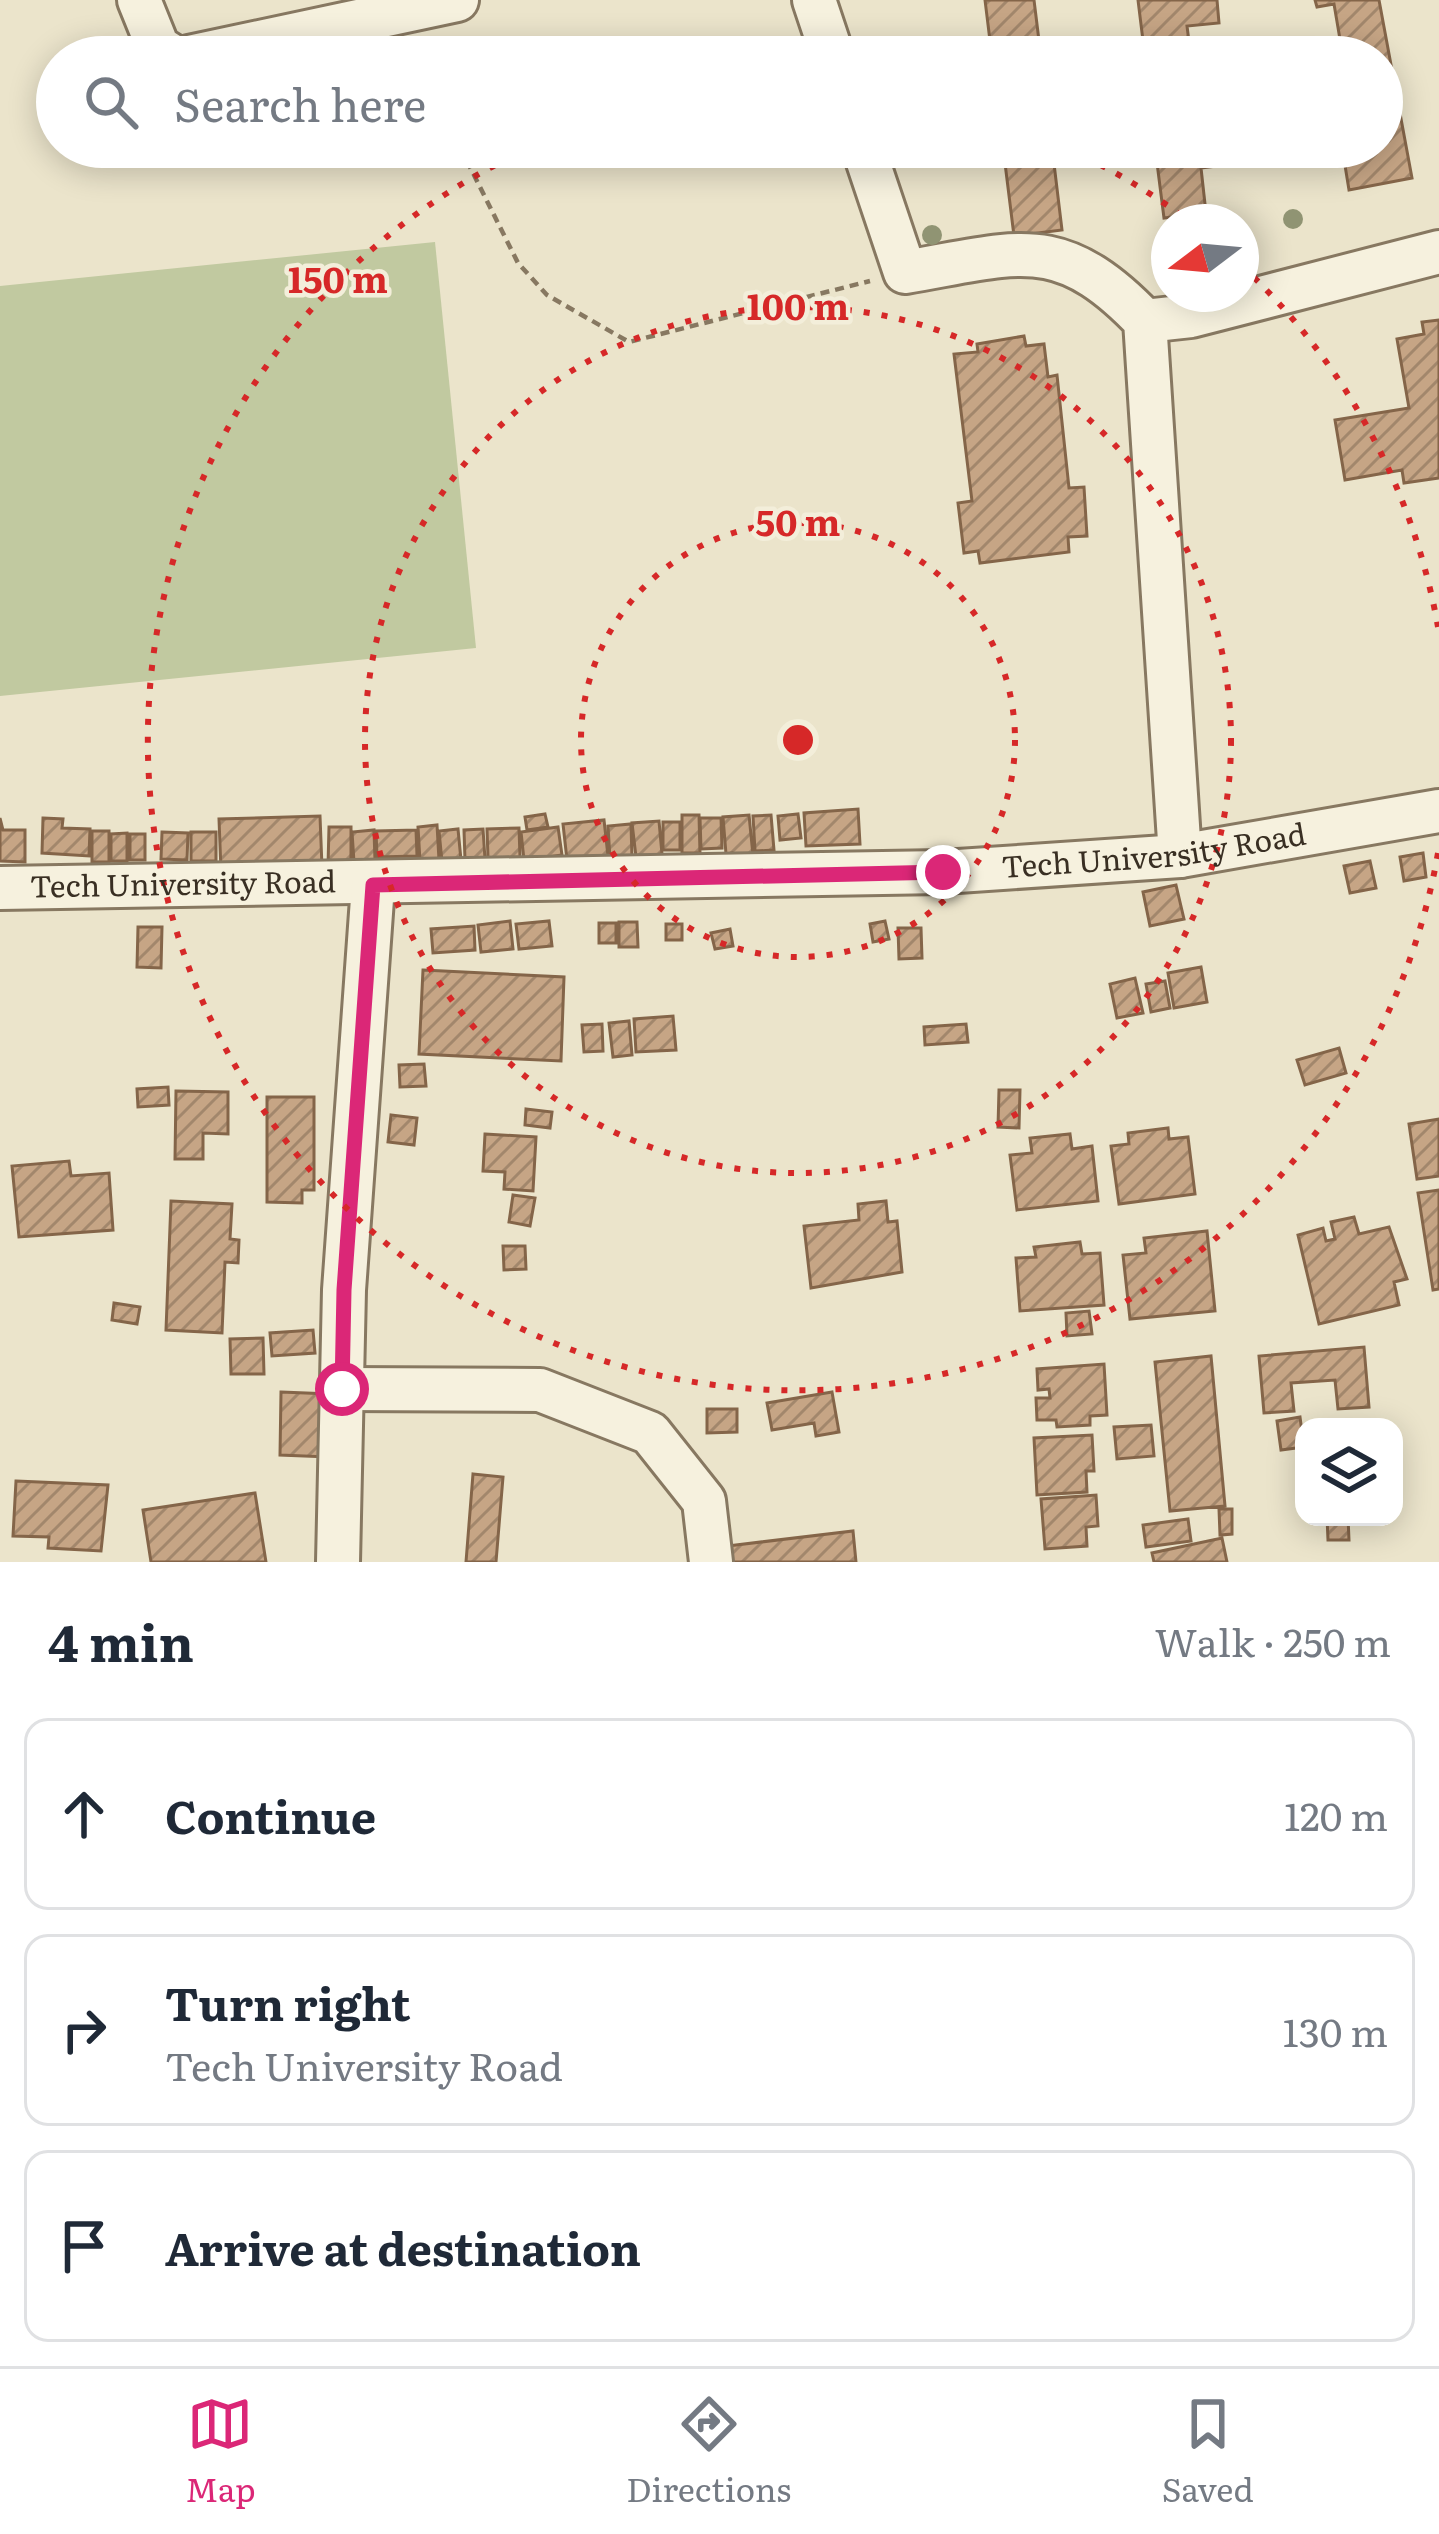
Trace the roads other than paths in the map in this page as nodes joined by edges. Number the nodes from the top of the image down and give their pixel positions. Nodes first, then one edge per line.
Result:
1 (139, 0) edge
2 (457, 0) edge
3 (814, 0) edge
4 (154, 36) edge
5 (288, 36) edge
6 (826, 36) edge
7 (870, 168) edge
8 (1439, 252) edge
9 (1145, 321) junction
10 (1439, 812) edge
11 (1180, 856) junction
12 (373, 885) junction
13 (0, 888) edge
14 (342, 1389) junction
15 (338, 1562) edge
16 (711, 1562) edge

1 - 4 street
2 - 5 street
3 - 6 street
7 - 9 street
8 - 9 street
9 - 11 street
10 - 11 street, Tech University Road
11 - 12 street, Tech University Road
12 - 13 street, Tech University Road
12 - 14 street
14 - 15 street
14 - 16 street

